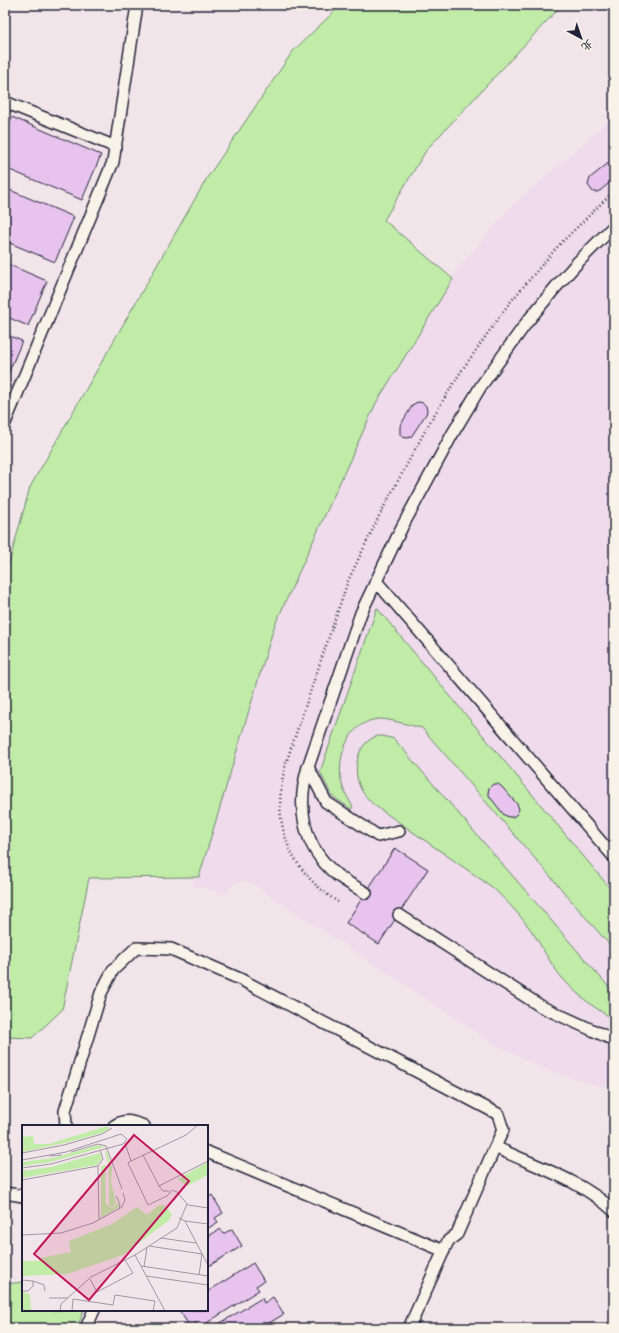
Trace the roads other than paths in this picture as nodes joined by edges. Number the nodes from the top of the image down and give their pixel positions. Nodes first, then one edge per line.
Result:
1 (137, 5) edge
2 (5, 102) edge
3 (116, 147) junction
4 (614, 226) edge
5 (5, 423) edge
6 (376, 581) junction
7 (308, 767) junction
8 (399, 831) dead end
9 (614, 858) edge
10 (366, 893) dead end
11 (399, 915) dead end
12 (614, 1040) edge
13 (66, 1125) edge
14 (115, 1125) edge
15 (141, 1125) edge
16 (495, 1147) junction
17 (208, 1152) edge
18 (5, 1193) edge
19 (22, 1196) edge
20 (614, 1211) edge
21 (444, 1251) junction
22 (94, 1311) edge
23 (86, 1328) edge
24 (409, 1328) edge

1 - 3 lane
2 - 3 lane
3 - 5 lane
4 - 6 lane
6 - 7 lane
6 - 9 lane
7 - 8 lane
7 - 10 lane
11 - 12 lane
13 - 16 lane
14 - 15 lane
16 - 20 lane
16 - 21 lane
17 - 21 lane
18 - 19 lane
21 - 24 lane
22 - 23 lane

